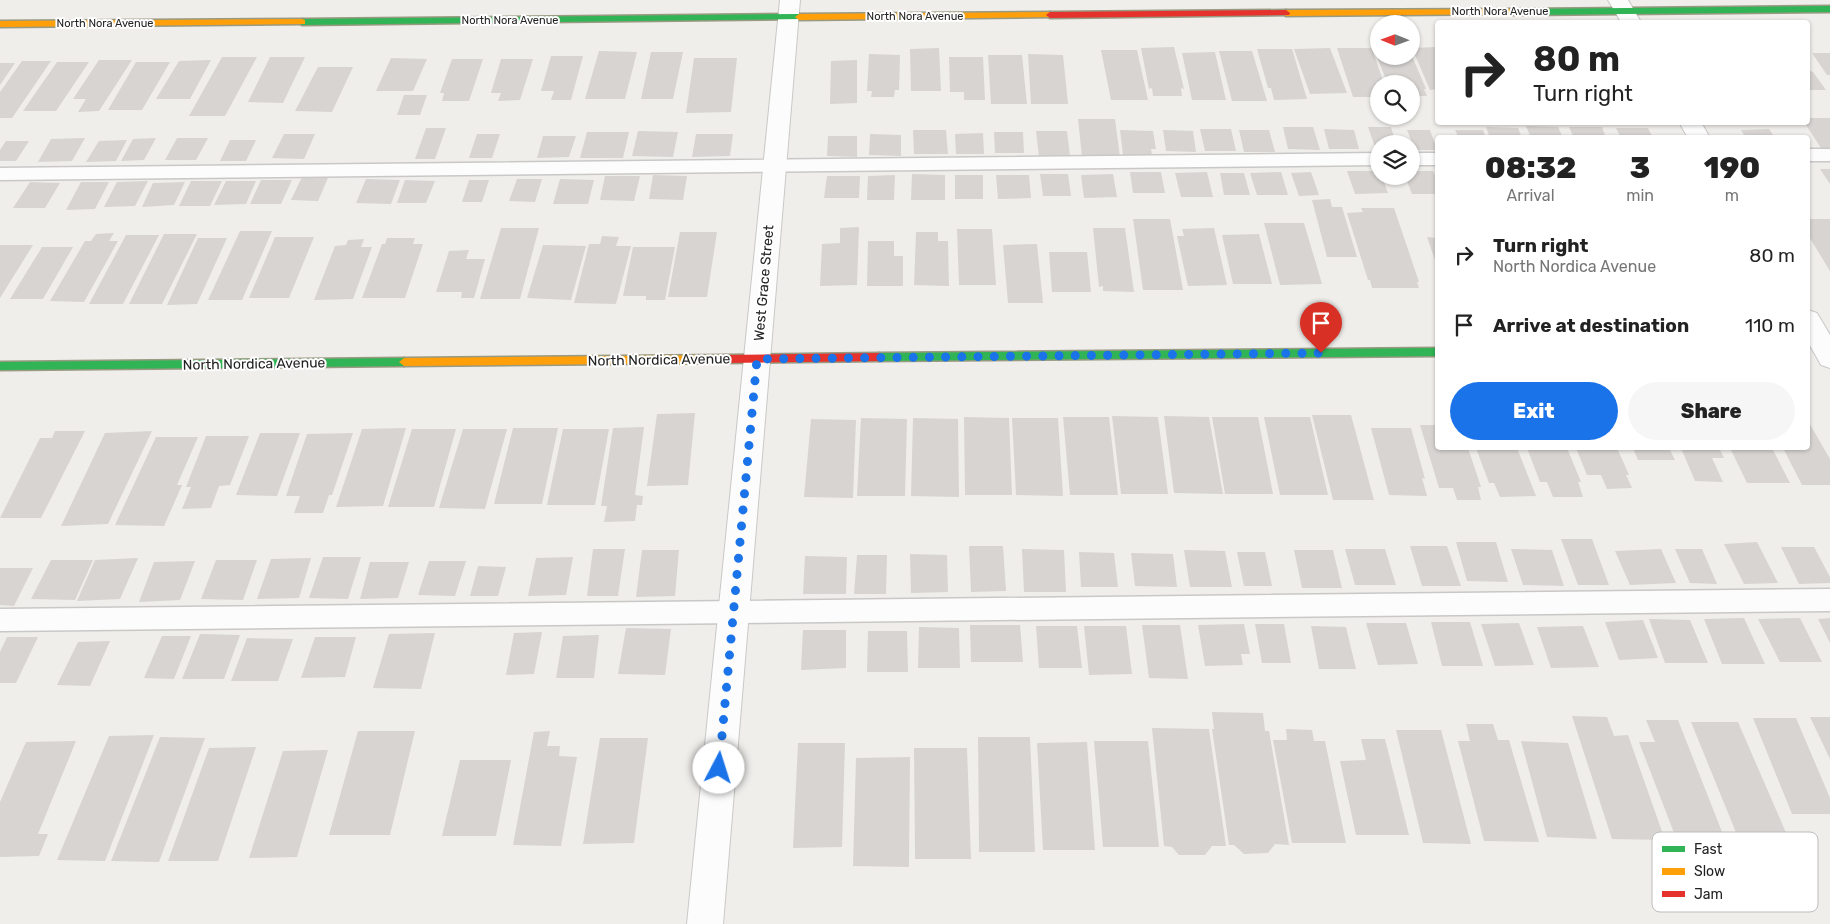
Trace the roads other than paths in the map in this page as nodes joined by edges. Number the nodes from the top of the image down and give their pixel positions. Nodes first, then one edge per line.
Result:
1 (789, 9) edge
2 (1830, 9) edge
3 (1624, 11) edge
4 (0, 24) edge
5 (1810, 155) edge
6 (1830, 155) edge
7 (1420, 159) edge
8 (1435, 159) edge
9 (1370, 160) edge
10 (774, 166) junction
11 (0, 174) edge
12 (1810, 324) edge
13 (1823, 351) edge
14 (1435, 352) edge
15 (757, 359) junction
16 (0, 366) edge
17 (1830, 600) edge
18 (734, 612) junction
19 (0, 620) edge
20 (705, 924) edge

1 - 3 street, North Nora Avenue
1 - 4 street, North Nora Avenue
1 - 10 street, West Grace Street
2 - 3 street, North Nora Avenue
5 - 6 lane
7 - 8 lane
9 - 10 lane
10 - 11 lane
10 - 15 street, West Grace Street
12 - 13 street
14 - 15 street, North Nordica Avenue
15 - 16 street, North Nordica Avenue
15 - 18 street, West Grace Street
17 - 18 lane
18 - 19 lane
18 - 20 street, West Grace Street

